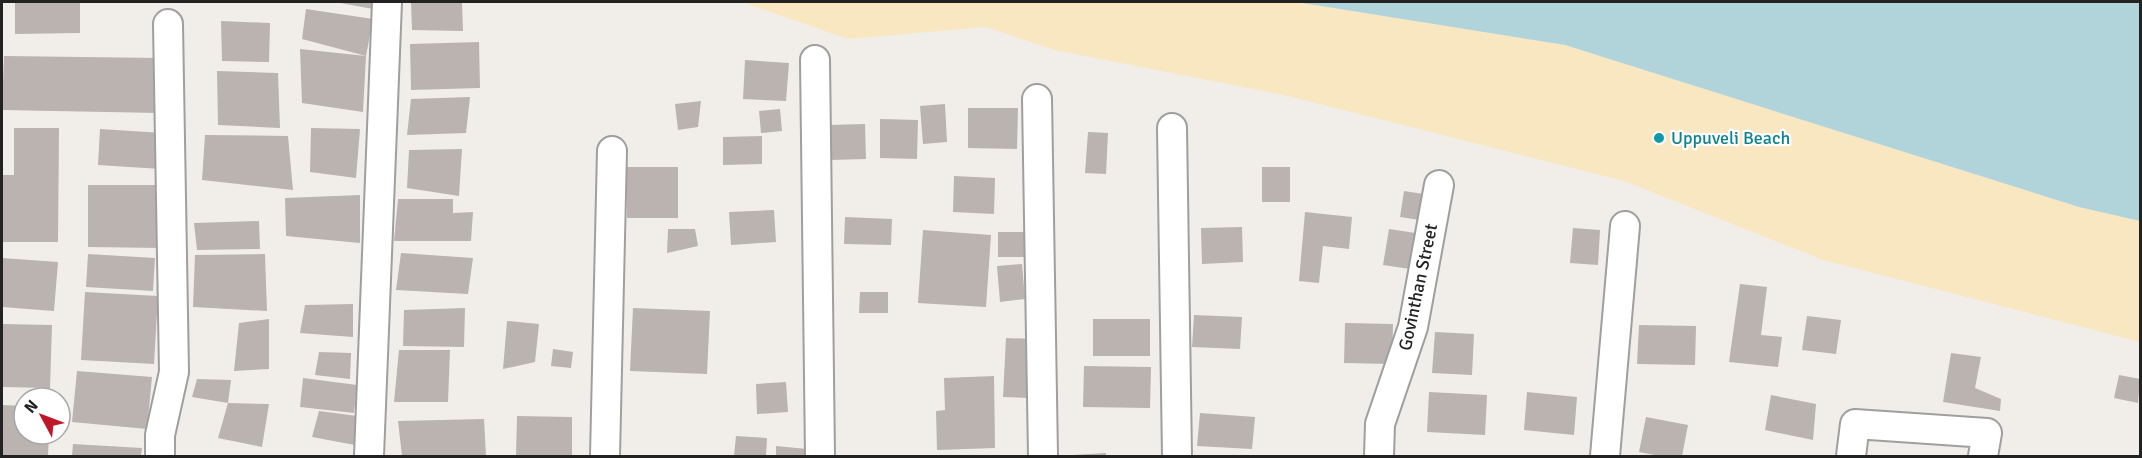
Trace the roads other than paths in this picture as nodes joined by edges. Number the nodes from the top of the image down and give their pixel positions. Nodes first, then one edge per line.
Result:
1 (387, 2) edge
2 (168, 24) dead end
3 (815, 60) dead end
4 (1037, 99) dead end
5 (1172, 128) dead end
6 (612, 151) dead end
7 (1439, 185) dead end
8 (1625, 226) dead end
9 (160, 456) edge
10 (369, 456) edge
11 (605, 456) edge
12 (820, 456) edge
13 (1043, 456) edge
14 (1177, 456) edge
15 (1379, 456) edge
16 (1605, 456) edge
17 (1851, 456) edge
18 (1983, 456) edge

1 - 10 street
2 - 9 street
3 - 12 street
4 - 13 street
5 - 14 street
6 - 11 street
7 - 15 street, Govinthan Street
8 - 16 street
17 - 18 street

